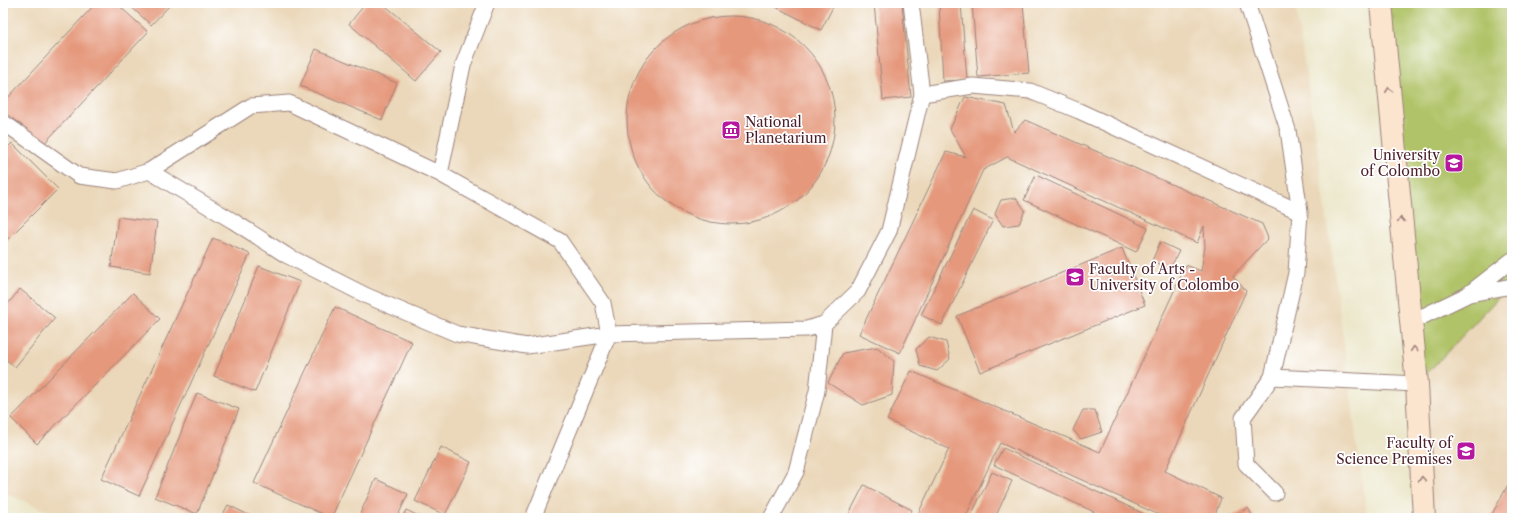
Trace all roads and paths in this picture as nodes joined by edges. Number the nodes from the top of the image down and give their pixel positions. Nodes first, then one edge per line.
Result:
1 (487, 3) edge
2 (912, 3) edge
3 (1247, 3) edge
4 (1381, 3) edge
5 (922, 94) junction
6 (3, 122) edge
7 (149, 171) junction
8 (440, 174) junction
9 (1300, 212) junction
10 (1512, 260) edge
11 (1512, 286) edge
12 (1467, 295) junction
13 (1411, 322) junction
14 (824, 324) junction
15 (609, 334) junction
16 (1272, 377) junction
17 (1417, 384) junction
18 (1275, 493) dead end
19 (533, 518) edge
20 (771, 518) edge
21 (1424, 518) edge

1 - 8 lane
2 - 5 lane
3 - 9 lane
13 -> 4 main road
5 - 9 lane
5 - 14 lane
6 - 7 lane
7 - 8 lane
7 - 15 lane
8 - 15 lane
9 - 16 lane
10 - 12 lane
11 - 12 lane
12 - 13 lane
17 -> 13 main road
14 - 15 lane
14 - 20 lane
15 - 19 lane
16 - 17 lane
16 - 18 lane
21 -> 17 main road

